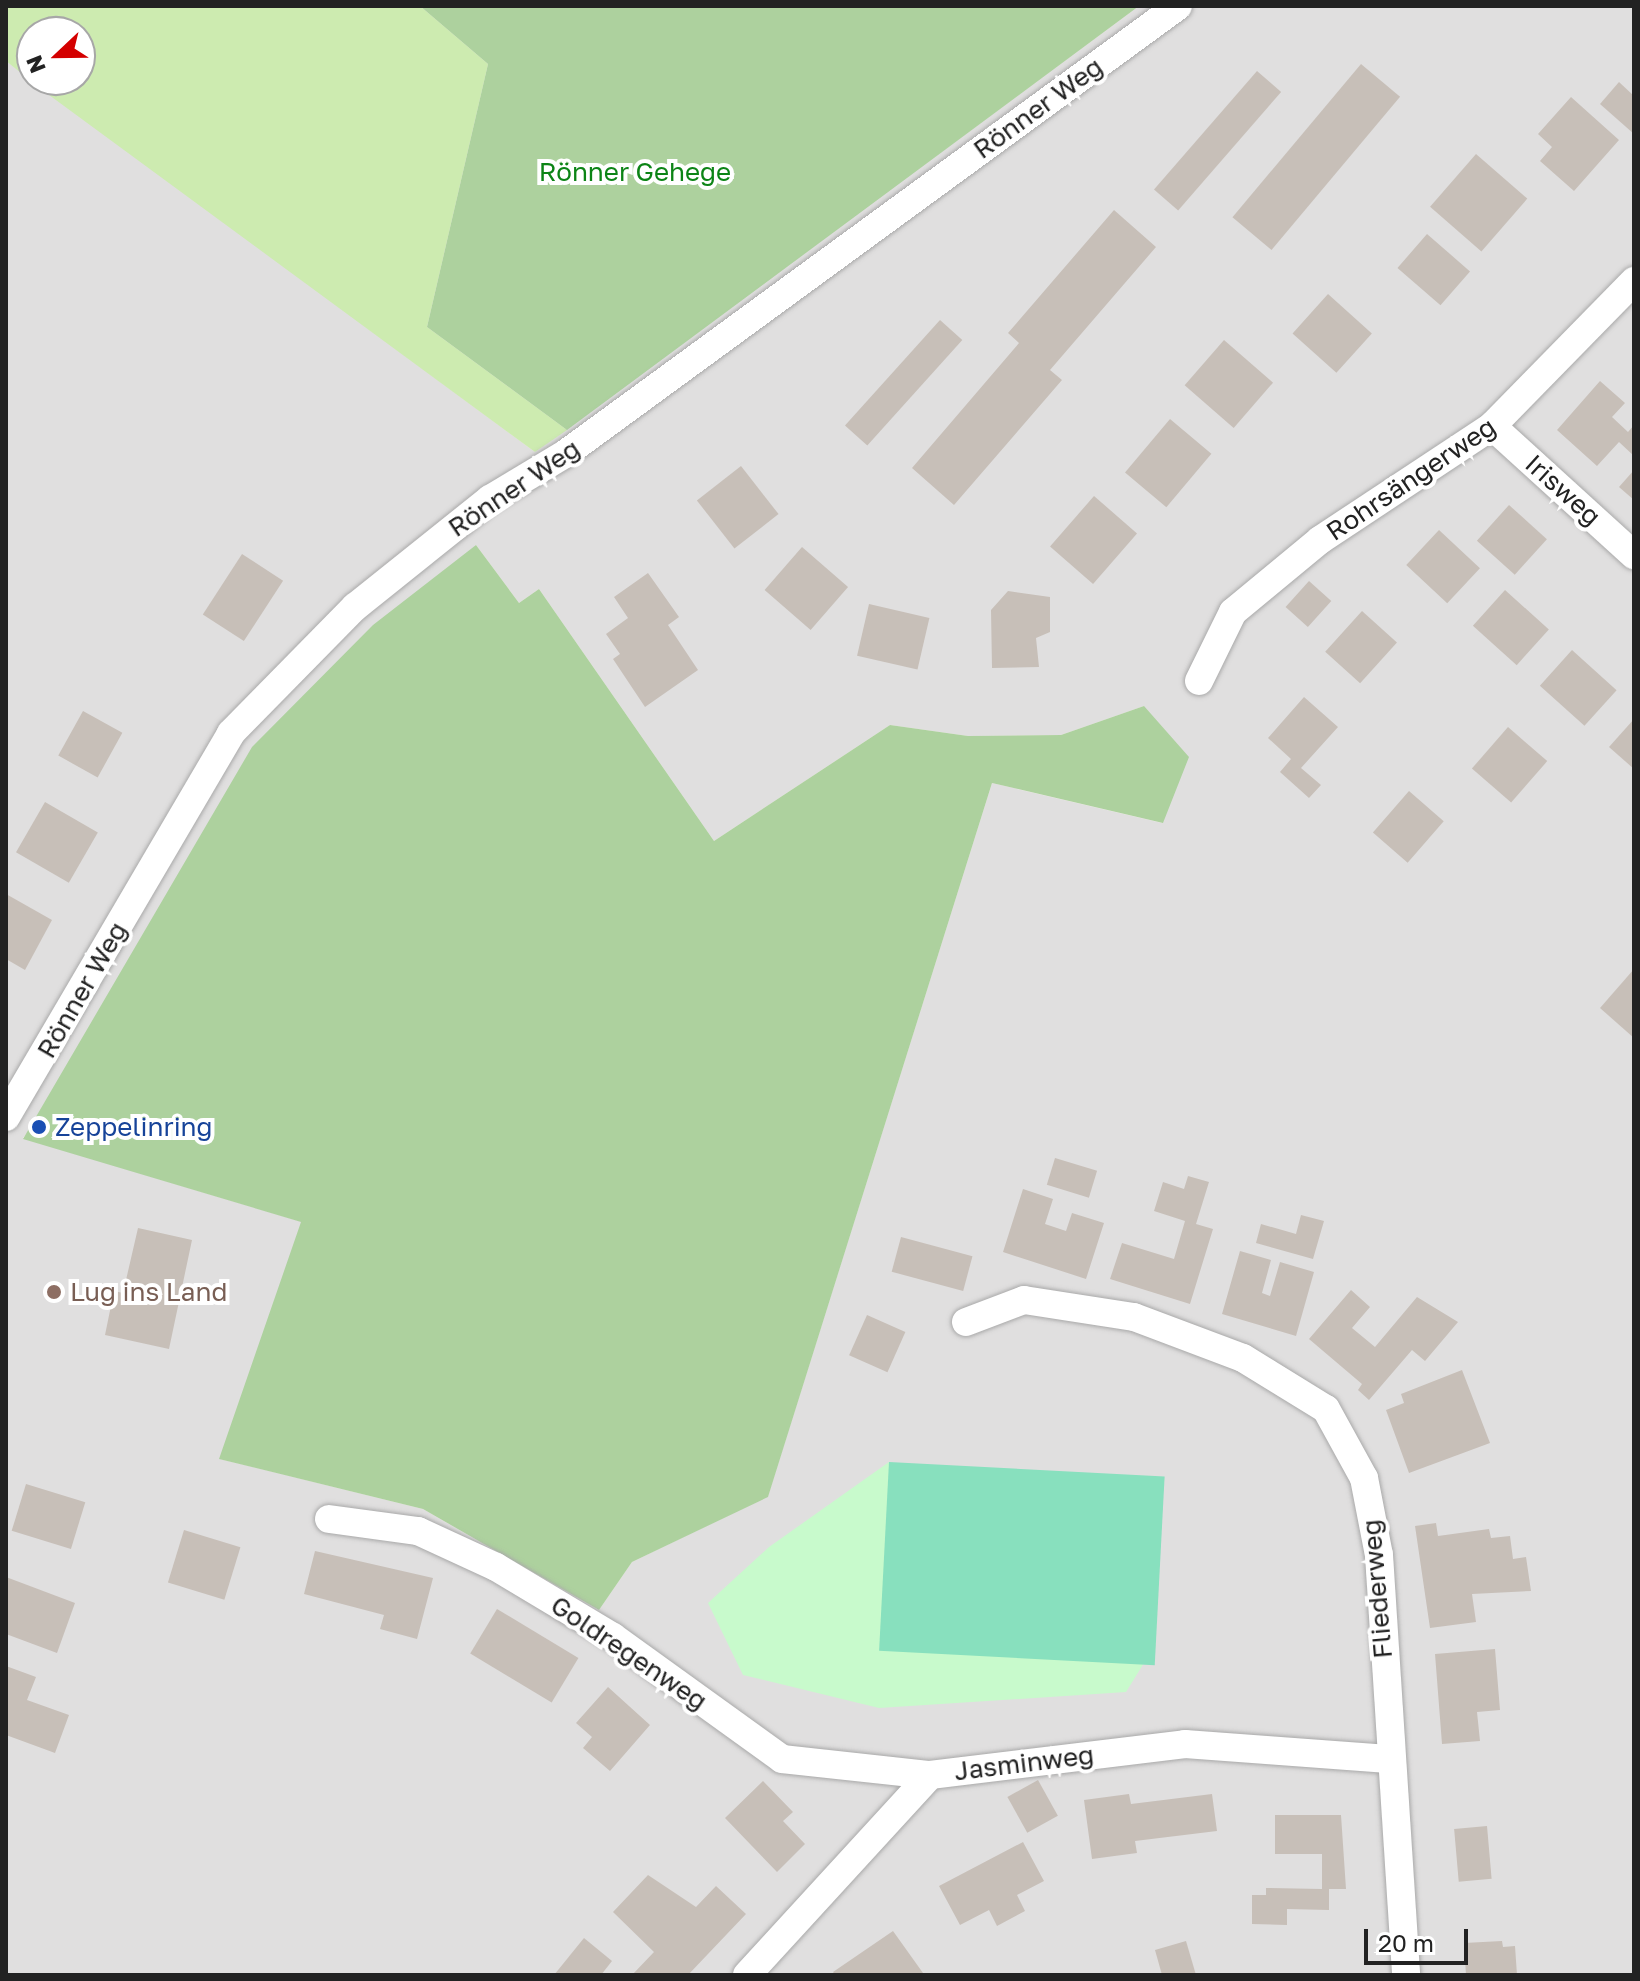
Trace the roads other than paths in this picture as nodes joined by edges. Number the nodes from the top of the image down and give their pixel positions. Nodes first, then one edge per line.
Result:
1 (1178, 6) edge
2 (1634, 281) edge
3 (1492, 426) junction
4 (1634, 555) edge
5 (1199, 681) dead end
6 (6, 1117) edge
7 (966, 1322) dead end
8 (329, 1519) dead end
9 (1388, 1759) junction
10 (930, 1775) junction
11 (747, 1975) edge
12 (1406, 1975) edge

1 - 6 street, Rönner Weg
2 - 3 street, Rohrsängerweg
3 - 4 street, Irisweg
3 - 5 street, Rohrsängerweg
7 - 9 street, Fliederweg
8 - 10 street, Goldregenweg
9 - 10 street, Jasminweg
9 - 12 street, Fliederweg
10 - 11 street, Jasminweg

